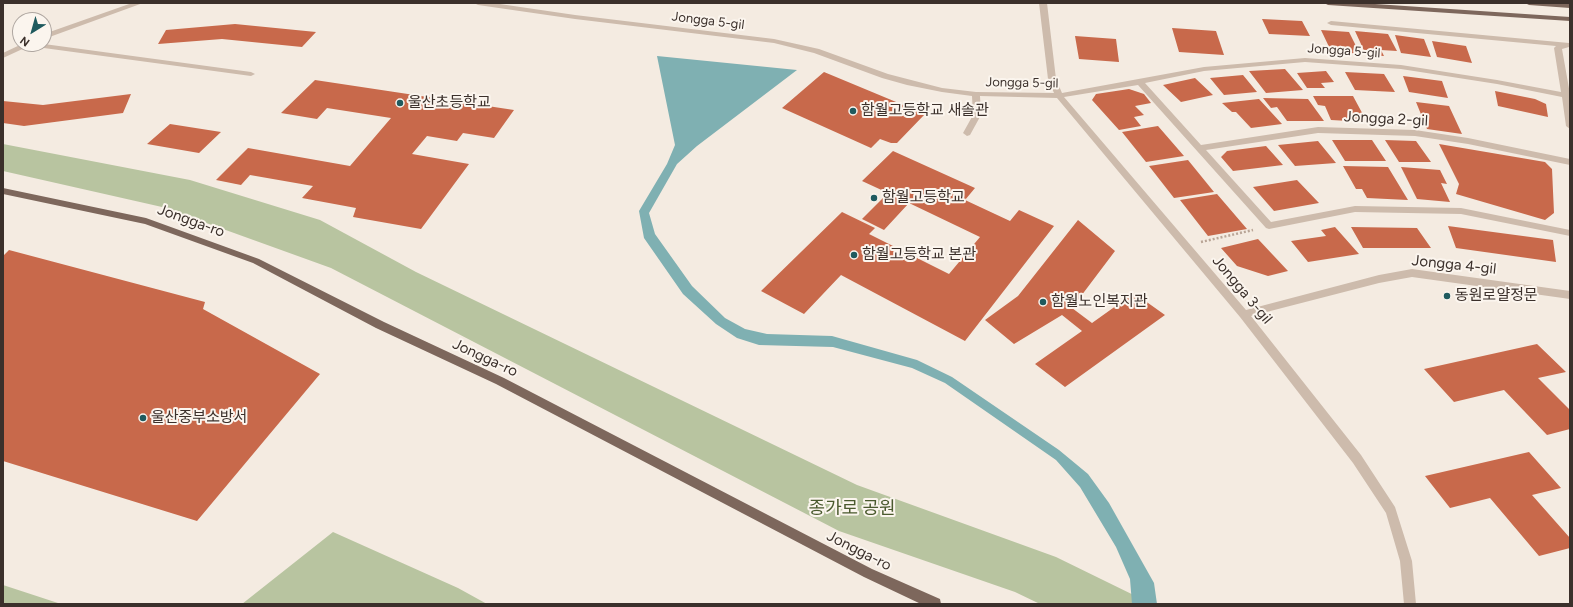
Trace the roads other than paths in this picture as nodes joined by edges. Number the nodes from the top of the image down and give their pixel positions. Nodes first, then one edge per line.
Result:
1 (139, 3) edge
2 (478, 3) edge
3 (1043, 3) edge
4 (1328, 3) edge
5 (1529, 3) edge
6 (1570, 6) edge
7 (1570, 19) edge
8 (1331, 23) dead end
9 (52, 35) edge
10 (1568, 45) edge
11 (52, 47) edge
12 (251, 74) dead end
13 (1140, 82) junction
14 (976, 94) junction
15 (1059, 96) junction
16 (1568, 96) edge
17 (1570, 126) edge
18 (967, 133) dead end
19 (1200, 148) junction
20 (1570, 162) edge
21 (3, 191) edge
22 (1570, 232) edge
23 (1570, 295) edge
24 (1244, 314) junction
25 (935, 604) edge
26 (1410, 604) edge

1 - 9 street
2 - 14 street, Jongga 5-gil
3 - 15 street, Jongga 3-gil
4 - 7 main road
5 - 6 main road
8 - 10 street
10 - 16 street
11 - 12 street
13 - 15 street, Jongga 5-gil
13 - 16 street, Jongga 5-gil
13 - 19 street
14 - 15 street, Jongga 5-gil
14 - 18 street
15 - 24 street, Jongga 3-gil
16 - 17 street
19 - 20 street, Jongga 2-gil
19 - 22 street
21 - 25 main road, Jongga-ro
23 - 24 street, Jongga 4-gil
24 - 26 street, Jongga 3-gil

